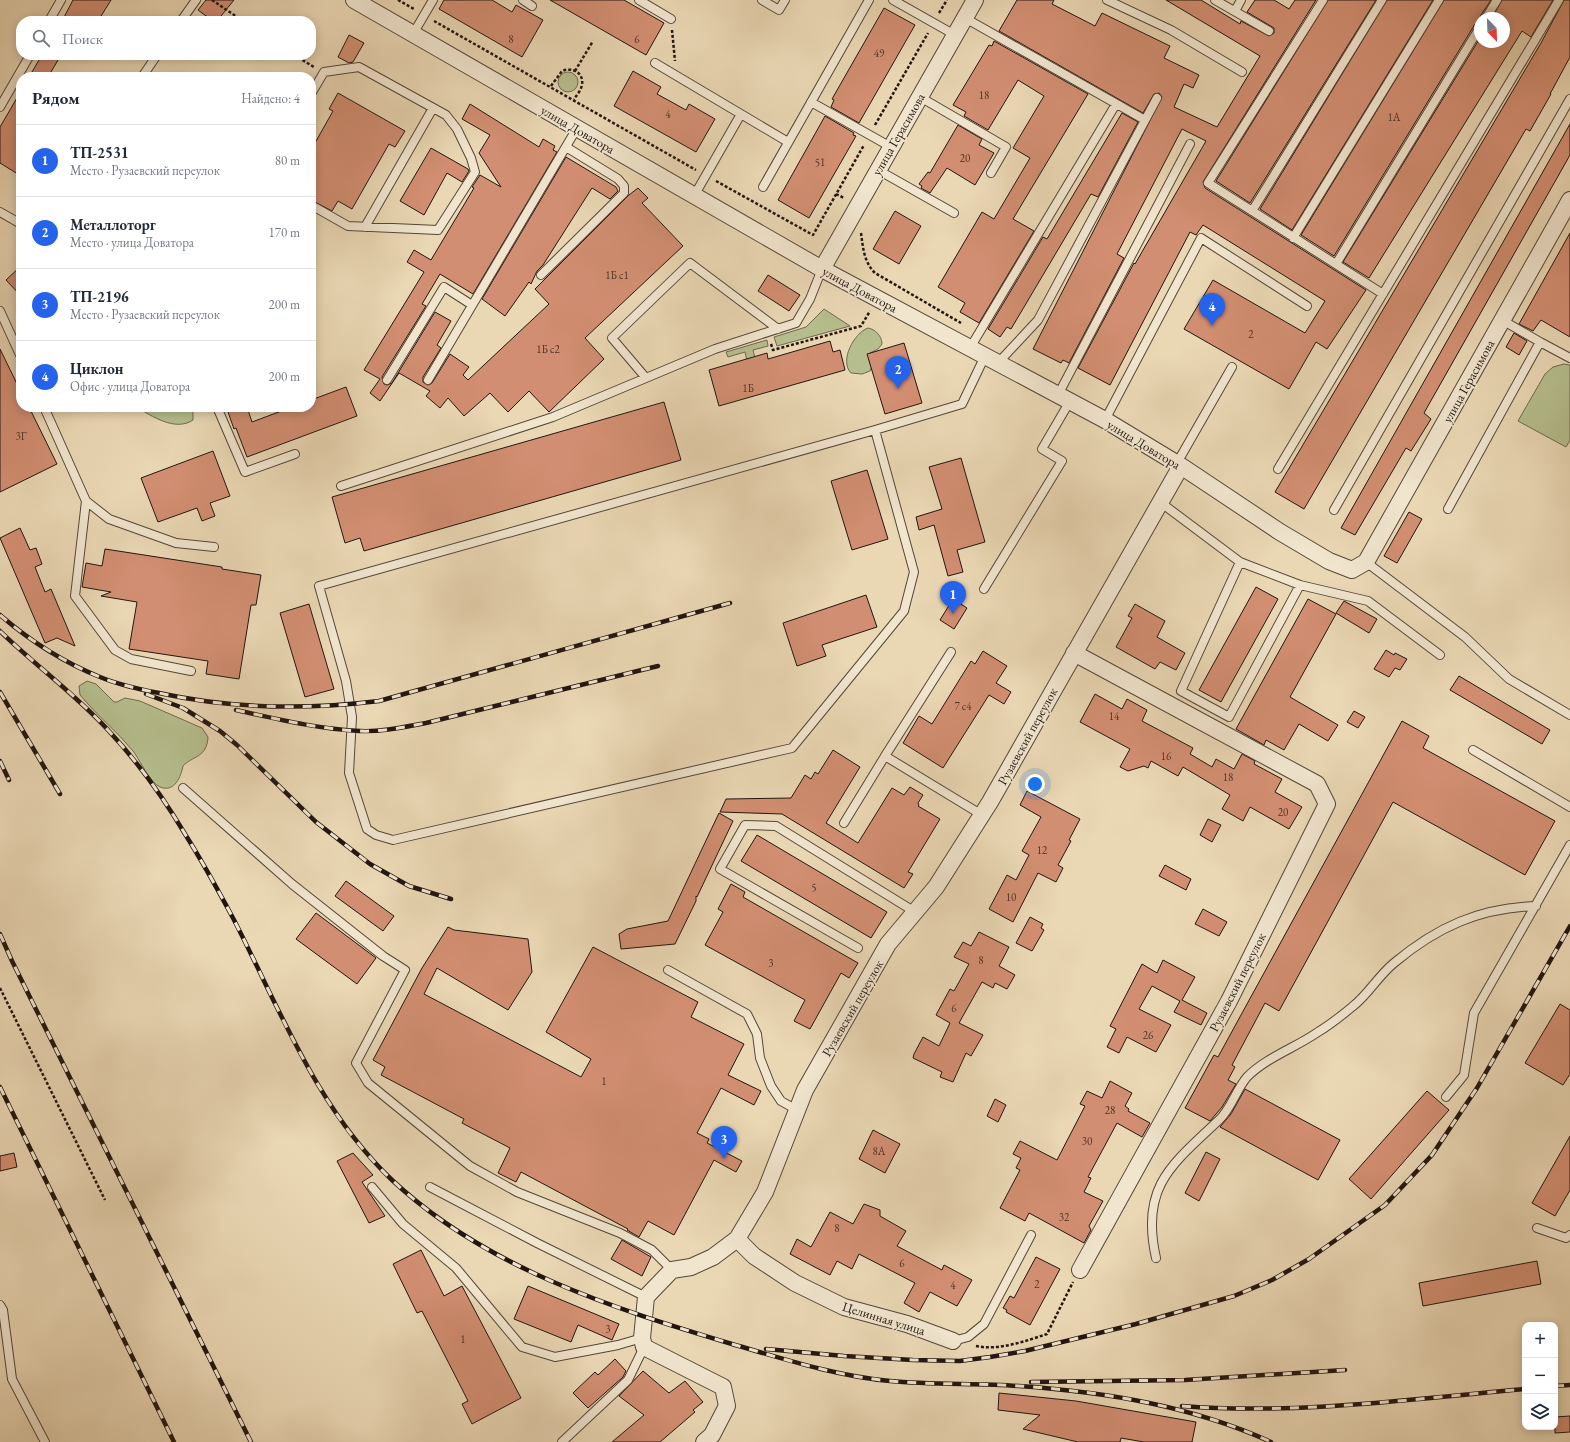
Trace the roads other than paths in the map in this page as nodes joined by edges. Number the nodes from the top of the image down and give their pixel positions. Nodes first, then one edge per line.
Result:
1 (61, 0) edge
2 (196, 0) edge
3 (354, 0) edge
4 (433, 0) edge
5 (523, 0) edge
6 (639, 0) edge
7 (762, 0) edge
8 (785, 0) edge
9 (869, 0) edge
10 (893, 0) edge
11 (976, 0) edge
12 (1107, 0) edge
13 (1215, 0) edge
14 (1241, 0) edge
15 (1323, 0) edge
16 (1382, 0) edge
17 (1439, 0) edge
18 (1497, 0) edge
19 (1558, 0) edge
20 (532, 6) dead end
21 (1235, 11) junction
22 (1490, 12) edge
23 (52, 16) edge
24 (185, 16) edge
25 (965, 18) junction
26 (671, 19) road end
27 (1269, 30) dead end
28 (413, 34) junction
29 (955, 35) junction
30 (1474, 37) edge
31 (27, 60) edge
32 (154, 60) edge
33 (654, 63) dead end
34 (20, 72) edge
35 (145, 72) edge
36 (1242, 72) dead end
37 (16, 79) edge
38 (316, 86) edge
39 (920, 97) junction
40 (1156, 98) dead end
41 (1570, 99) edge
42 (811, 102) junction
43 (1116, 104) junction
44 (0, 107) edge
45 (433, 108) junction
46 (742, 114) junction
47 (1145, 120) junction
48 (577, 128) junction
49 (788, 142) junction
50 (1190, 144) dead end
51 (566, 147) junction
52 (891, 147) junction
53 (878, 170) junction
54 (991, 173) dead end
55 (763, 187) dead end
56 (694, 196) junction
57 (1570, 200) edge
58 (316, 208) edge
59 (1252, 211) junction
60 (0, 212) edge
61 (954, 214) dead end
62 (16, 221) edge
63 (365, 227) junction
64 (1293, 238) junction
65 (1336, 264) junction
66 (822, 269) junction
67 (541, 275) dead end
68 (1383, 294) junction
69 (472, 305) junction
70 (1307, 306) dead end
71 (0, 311) edge
72 (1502, 320) junction
73 (778, 329) junction
74 (1540, 342) junction
75 (16, 347) edge
76 (970, 348) junction
77 (1570, 358) edge
78 (992, 359) junction
79 (1232, 367) dead end
80 (646, 378) junction
81 (387, 380) dead end
82 (428, 380) dead end
83 (1064, 398) junction
84 (46, 412) edge
85 (219, 412) edge
86 (1104, 420) junction
87 (875, 430) junction
88 (295, 454) dead end
89 (1179, 464) junction
90 (1278, 469) dead end
91 (342, 486) dead end
92 (86, 501) junction
93 (1160, 502) junction
94 (1448, 509) dead end
95 (1334, 510) dead end
96 (214, 547) dead end
97 (1240, 562) junction
98 (1366, 562) junction
99 (1300, 586) junction
100 (984, 589) dead end
101 (950, 652) dead end
102 (1074, 653) junction
103 (1440, 655) dead end
104 (192, 671) dead end
105 (1570, 715) edge
106 (1473, 750) dead end
107 (886, 756) junction
108 (183, 788) dead end
109 (1570, 807) edge
110 (982, 815) junction
111 (844, 823) dead end
112 (1570, 845) edge
113 (1536, 906) junction
114 (915, 912) junction
115 (858, 948) dead end
116 (668, 970) dead end
117 (1446, 1097) dead end
118 (797, 1110) junction
119 (372, 1186) dead end
120 (430, 1187) dead end
121 (1537, 1228) dead end
122 (1031, 1235) dead end
123 (1570, 1235) edge
124 (737, 1239) junction
125 (1156, 1258) dead end
126 (672, 1270) junction
127 (1080, 1270) road end
128 (646, 1297) junction
129 (0, 1305) edge
130 (953, 1341) joint
131 (643, 1342) junction
132 (45, 1442) edge
133 (562, 1442) edge
134 (704, 1442) edge

1 - 23 lane
2 - 24 lane
3 - 28 street, улица Доватора
4 - 28 lane
5 - 20 lane
6 - 26 lane
7 - 8 lane
9 - 42 lane
10 - 29 lane
11 - 25 street, улица Герасимова
12 - 36 lane
13 - 21 lane
14 - 21 lane
15 - 59 lane
16 - 59 lane
17 - 64 lane
18 - 22 lane
19 - 68 lane
21 - 27 lane
25 - 29 street, улица Герасимова
25 - 43 lane
28 - 48 street, улица Доватора
29 - 39 street, улица Герасимова
30 - 65 lane
31 - 34 lane
32 - 35 lane
33 - 46 lane
37 - 44 lane
38 - 45 lane
39 - 52 street, улица Герасимова
39 - 54 lane
40 - 47 lane
41 - 95 lane
42 - 49 lane
42 - 52 lane
43 - 47 lane
43 - 76 lane
45 - 63 lane
45 - 63 lane
46 - 49 lane
46 - 56 lane
47 - 78 lane
48 - 51 lane
48 - 56 street, улица Доватора
49 - 55 lane
50 - 83 lane
51 - 67 lane
51 - 69 lane
52 - 53 street, улица Герасимова
53 - 61 lane
53 - 66 street, улица Герасимова
56 - 66 street, улица Доватора
57 - 72 street, улица Герасимова
58 - 63 lane
59 - 64 lane
60 - 62 lane
64 - 65 lane
65 - 68 lane
66 - 73 lane
66 - 76 street, улица Доватора
68 - 90 lane
69 - 81 lane
69 - 82 lane
70 - 86 lane
71 - 75 lane
72 - 74 lane
72 - 98 street, улица Герасимова
73 - 80 lane
73 - 80 lane
74 - 77 lane
74 - 94 lane
76 - 78 street, улица Доватора
78 - 83 street, улица Доватора
78 - 87 lane
79 - 89 lane
80 - 91 lane
83 - 86 street, улица Доватора
83 - 100 lane
84 - 92 lane
85 - 88 lane
86 - 89 street, улица Доватора
87 - 87 lane
89 - 93 street, Рузаевский переулок
89 - 98 street, улица Доватора
92 - 96 lane
92 - 104 lane
93 - 97 lane
93 - 102 street, Рузаевский переулок
97 - 99 lane
97 - 99 lane
98 - 105 lane
99 - 103 lane
101 - 107 lane
102 - 110 street, Рузаевский переулок
102 - 127 street, Рузаевский переулок
106 - 109 lane
107 - 110 lane
107 - 111 lane
108 - 126 lane
110 - 114 street, Рузаевский переулок
112 - 113 lane
113 - 117 lane
113 - 125 lane
114 - 115 lane
114 - 118 street, Рузаевский переулок
116 - 118 lane
118 - 124 street, Рузаевский переулок
119 - 131 lane
120 - 128 lane
121 - 123 lane
122 - 130 lane
124 - 126 street, Рузаевский переулок
124 - 130 street, Целинная улица
126 - 128 street
128 - 131 street
129 - 132 lane
131 - 133 lane
131 - 134 street

